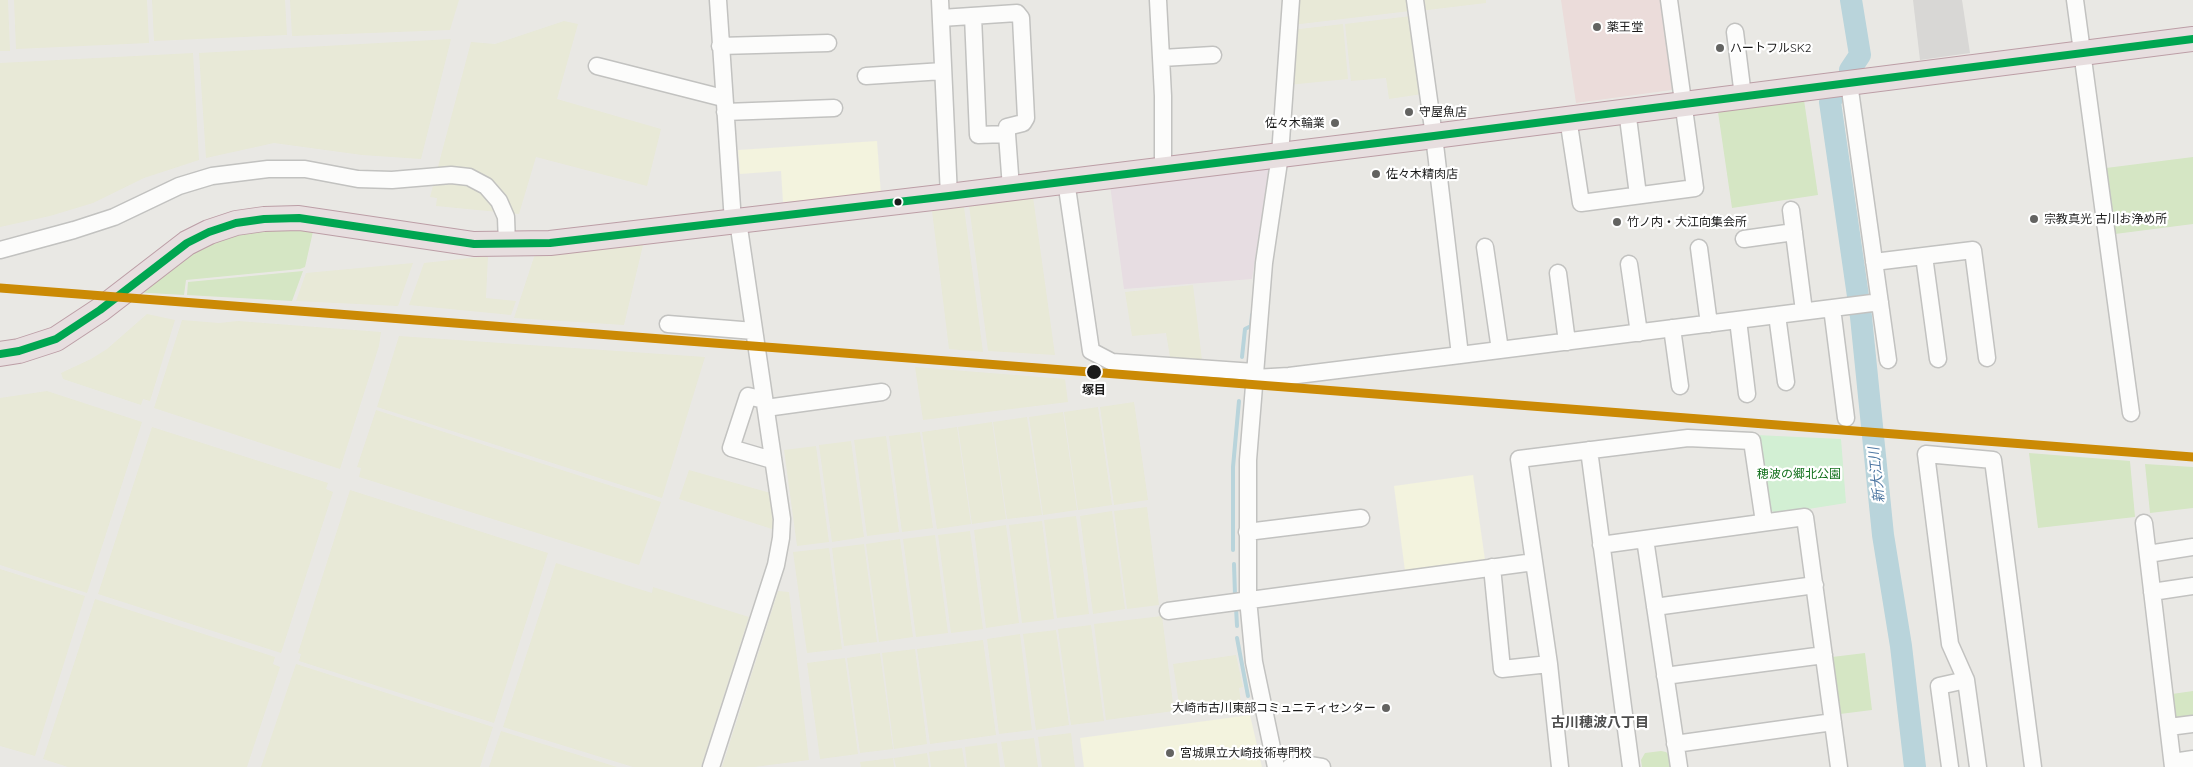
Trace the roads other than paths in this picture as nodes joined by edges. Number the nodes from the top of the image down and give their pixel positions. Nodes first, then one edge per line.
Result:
1 (718, 0) edge
2 (940, 0) edge
3 (1158, 0) edge
4 (1291, 0) edge
5 (1415, 0) edge
6 (1669, 0) edge
7 (2075, 0) edge
8 (973, 16) junction
9 (941, 18) junction
10 (1735, 32) dead end
11 (2193, 38) edge
12 (828, 42) dead end
13 (720, 46) junction
14 (2082, 53) junction
15 (1213, 55) dead end
16 (1162, 58) junction
17 (597, 66) dead end
18 (943, 71) junction
19 (866, 76) dead end
20 (1849, 83) junction
21 (1743, 96) junction
22 (1683, 103) junction
23 (724, 105) junction
24 (834, 108) dead end
25 (1626, 110) junction
26 (1568, 118) junction
27 (1007, 134) junction
28 (1434, 136) junction
29 (1280, 155) junction
30 (1163, 170) junction
31 (1066, 182) junction
32 (1011, 188) junction
33 (1638, 195) junction
34 (949, 196) junction
35 (1791, 210) dead end
36 (736, 221) junction
37 (1794, 232) junction
38 (1744, 239) dead end
39 (507, 245) junction
40 (1485, 247) dead end
41 (1699, 248) dead end
42 (0, 250) edge
43 (1924, 256) junction
44 (1874, 262) junction
45 (1629, 264) dead end
46 (1558, 273) dead end
47 (1873, 303) junction
48 (1837, 307) junction
49 (1804, 312) junction
50 (1777, 315) junction
51 (1738, 320) junction
52 (668, 324) dead end
53 (1709, 324) junction
54 (1672, 328) junction
55 (754, 331) junction
56 (1639, 333) junction
57 (1567, 342) junction
58 (1500, 350) junction
59 (0, 354) edge
60 (1460, 355) junction
61 (1987, 358) dead end
62 (1888, 360) dead end
63 (1938, 360) dead end
64 (1254, 375) junction
65 (1786, 382) dead end
66 (1680, 386) dead end
67 (882, 392) dead end
68 (1747, 394) dead end
69 (765, 404) junction
70 (2131, 413) dead end
71 (1846, 418) dead end
72 (1589, 450) junction
73 (772, 460) junction
74 (1361, 518) dead end
75 (1764, 522) junction
76 (2144, 523) dead end
77 (1247, 532) junction
78 (1645, 539) junction
79 (1601, 545) junction
80 (2193, 547) edge
81 (2148, 554) junction
82 (1534, 562) junction
83 (1492, 567) junction
84 (1814, 585) junction
85 (2193, 586) edge
86 (2152, 592) junction
87 (1248, 599) junction
88 (1655, 607) junction
89 (1168, 611) dead end
90 (1824, 655) junction
91 (1549, 664) junction
92 (1665, 676) junction
93 (1966, 680) junction
94 (1833, 722) junction
95 (2193, 724) edge
96 (2169, 727) junction
97 (1675, 744) junction
98 (2193, 759) edge
99 (2173, 764) edge
100 (711, 767) edge
101 (1276, 767) edge
102 (1290, 767) edge
103 (1322, 767) edge
104 (1560, 767) edge
105 (1631, 767) edge
106 (1678, 767) edge
107 (1840, 767) edge
108 (1950, 767) edge
109 (1978, 767) edge
110 (2034, 767) edge

1 - 13 street
2 - 9 street
3 - 16 street
4 - 29 street
5 - 28 street
6 - 22 street
7 - 14 street
8 - 9 street
8 - 27 street
8 - 27 street
9 - 18 street
10 - 21 street
11 - 14 highway
12 - 13 street
13 - 23 street
14 - 20 highway
14 - 70 street
15 - 16 street
16 - 30 street
17 - 23 street
18 - 19 street
18 - 34 street
20 - 21 highway
20 - 44 street
21 - 22 highway
22 - 25 highway
22 - 33 street
23 - 24 street
23 - 36 street
25 - 26 highway
25 - 33 street
26 - 28 highway
26 - 33 street
27 - 32 street
28 - 29 highway
28 - 60 street
29 - 30 highway
29 - 64 street
30 - 31 highway
31 - 32 highway
31 - 64 street
32 - 34 highway
34 - 36 highway
35 - 37 street
36 - 39 highway
36 - 55 street
37 - 38 street
37 - 49 street
39 - 42 street
39 - 59 highway
40 - 58 street
41 - 53 street
43 - 44 street
43 - 61 street
43 - 63 street
44 - 47 street
45 - 56 street
46 - 57 street
47 - 48 street
47 - 62 street
48 - 49 street
48 - 71 street
49 - 50 street
50 - 51 street
50 - 65 street
51 - 53 street
51 - 68 street
52 - 55 street
53 - 54 street
54 - 56 street
54 - 66 street
55 - 69 street
56 - 57 street
57 - 58 street
58 - 60 street
60 - 64 street
64 - 77 street
67 - 69 street
69 - 73 street
69 - 73 street
72 - 75 street
72 - 79 street
72 - 82 street
73 - 100 street
74 - 77 street
75 - 78 street
75 - 84 street
76 - 81 street
77 - 87 street
78 - 79 street
78 - 88 street
79 - 105 street
80 - 81 street
81 - 86 street
82 - 83 street
82 - 91 street
83 - 87 street
83 - 91 street
84 - 88 street
84 - 90 street
85 - 86 street
86 - 96 street
87 - 89 street
87 - 101 street
88 - 92 street
90 - 92 street
90 - 94 street
91 - 104 street
92 - 97 street
93 - 108 street
93 - 109 street
93 - 110 street
94 - 97 street
94 - 107 street
95 - 96 street
96 - 99 street
97 - 106 street
98 - 99 street
102 - 103 street

